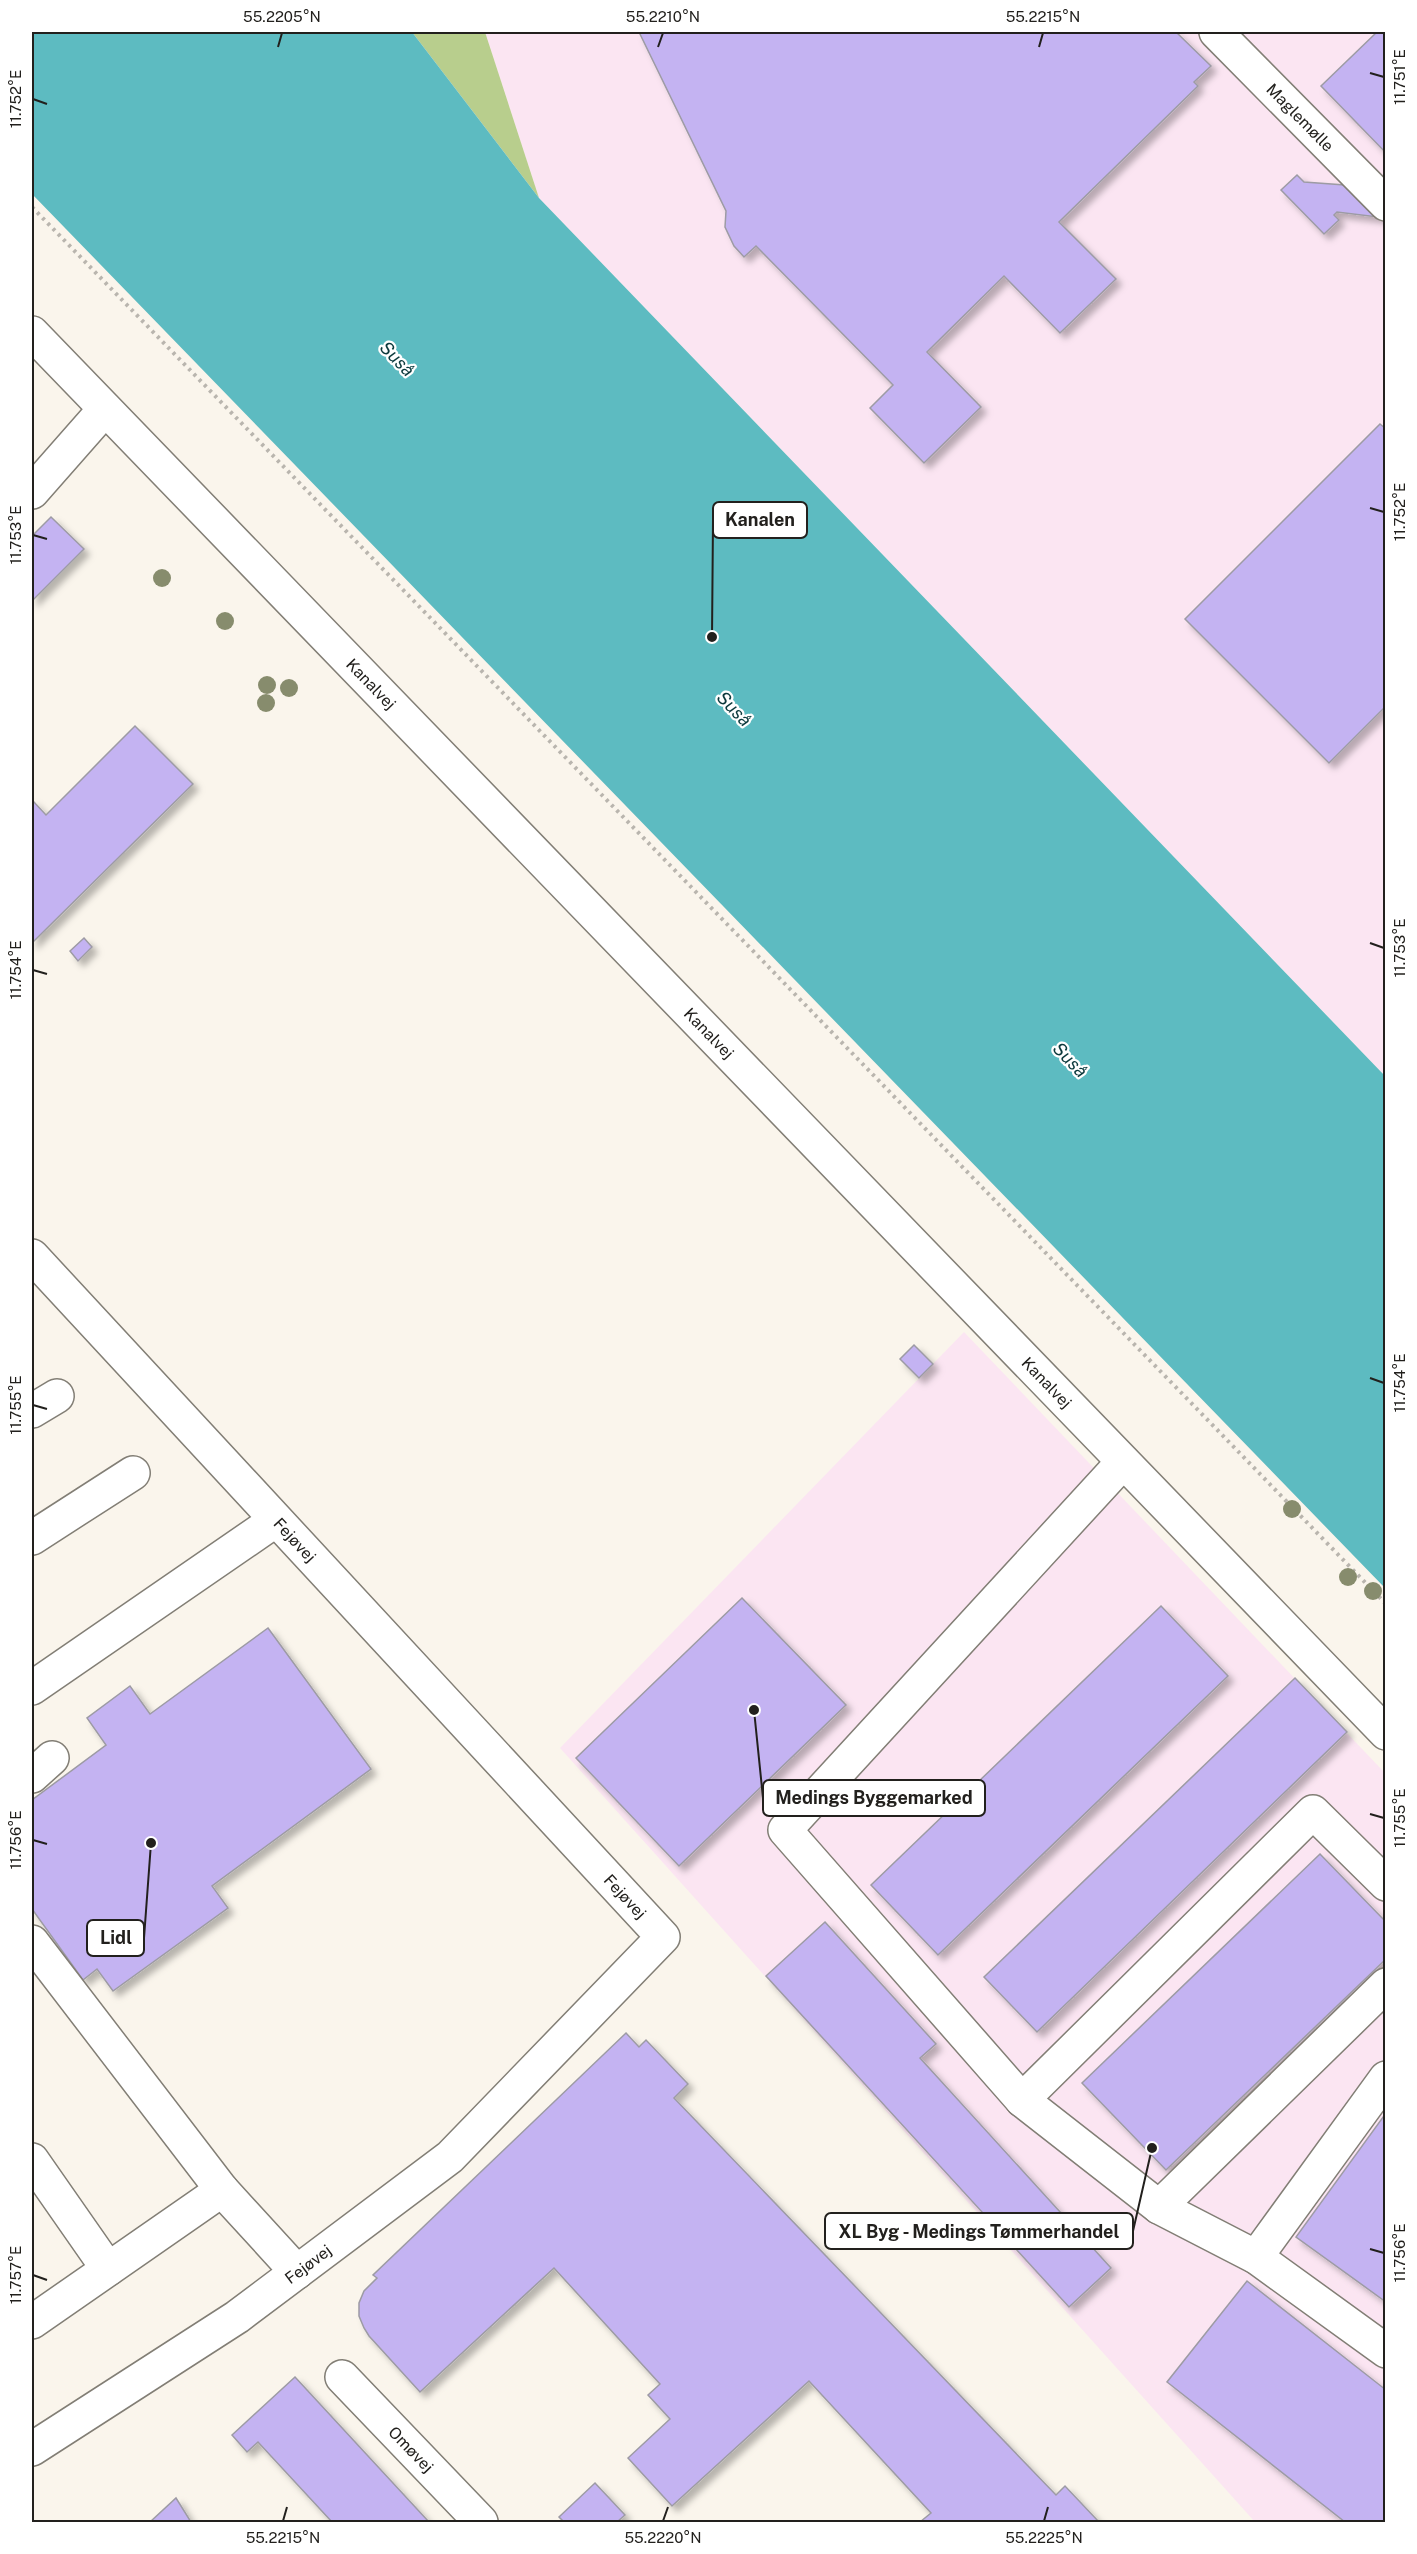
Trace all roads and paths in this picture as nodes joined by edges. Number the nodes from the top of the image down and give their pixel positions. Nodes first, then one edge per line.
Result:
1 (1216, 32) edge
2 (1386, 204) edge
3 (32, 207) edge
4 (32, 333) edge
5 (105, 408) junction
6 (33, 486) edge
7 (32, 1256) edge
8 (1123, 1462) junction
9 (133, 1473) dead end
10 (276, 1520) junction
11 (32, 1538) edge
12 (1386, 1604) edge
13 (32, 1688) edge
14 (1386, 1733) edge
15 (1386, 1884) edge
16 (32, 1942) edge
17 (1386, 1985) edge
18 (1386, 2078) edge
19 (1022, 2100) junction
20 (32, 2160) edge
21 (222, 2190) junction
22 (1159, 2206) junction
23 (1256, 2257) junction
24 (108, 2269) junction
25 (297, 2272) junction
26 (32, 2322) edge
27 (1386, 2351) edge
28 (342, 2378) dead end
29 (32, 2449) edge
30 (481, 2523) edge

1 - 2 street, Maglemølle
3 - 12 path
4 - 5 street, Kanalvej
5 - 6 street
5 - 8 street, Kanalvej
7 - 10 street, Fejøvej
8 - 14 street, Kanalvej
8 - 19 street
9 - 11 street
10 - 13 street
10 - 25 street, Fejøvej
15 - 19 street
16 - 21 street
17 - 22 street
18 - 23 street
19 - 22 street
20 - 24 street
21 - 24 street
21 - 25 street
22 - 23 street
23 - 27 street
24 - 26 street
25 - 29 street, Fejøvej
28 - 30 street, Omøvej

